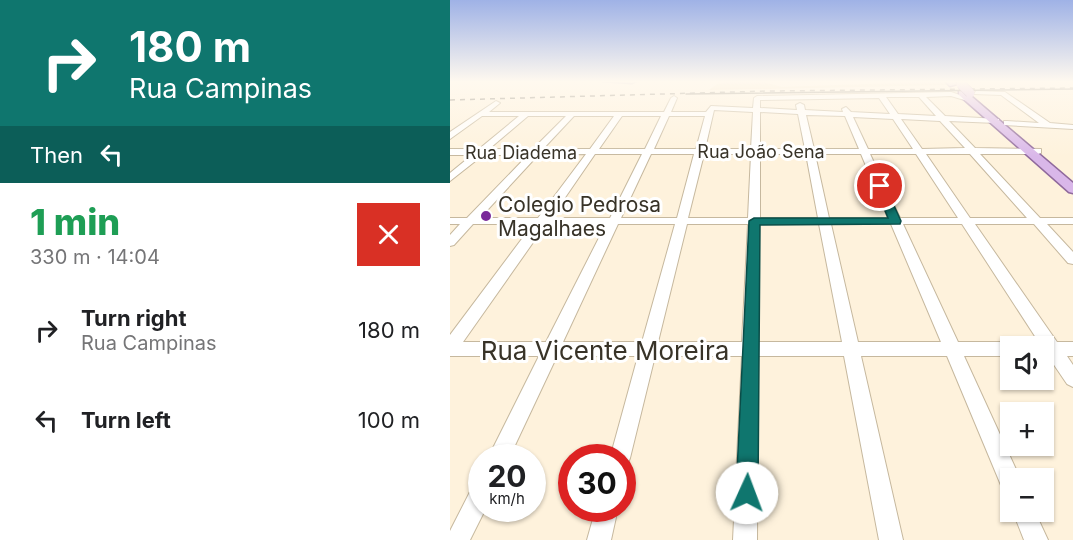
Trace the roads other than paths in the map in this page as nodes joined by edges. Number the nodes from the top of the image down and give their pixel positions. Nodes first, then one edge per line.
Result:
1 (491, 106) edge
2 (670, 106) edge
3 (744, 106) edge
4 (759, 106) edge
5 (800, 106) edge
6 (811, 106) edge
7 (845, 106) edge
8 (889, 106) edge
9 (932, 106) edge
10 (982, 106) edge
11 (1021, 106) edge
12 (710, 111) junction
13 (480, 114) junction
14 (526, 114) junction
15 (572, 114) junction
16 (620, 114) junction
17 (666, 114) junction
18 (848, 114) junction
19 (896, 116) junction
20 (945, 119) junction
21 (1001, 122) junction
22 (1047, 125) junction
23 (1073, 127) edge
24 (450, 135) edge
25 (593, 151) junction
26 (810, 151) junction
27 (865, 151) junction
28 (919, 151) junction
29 (974, 151) junction
30 (1034, 151) junction
31 (450, 152) edge
32 (481, 152) junction
33 (537, 152) junction
34 (647, 152) junction
35 (700, 152) junction
36 (756, 152) junction
37 (450, 178) edge
38 (1073, 180) edge
39 (1073, 189) edge
40 (450, 221) edge
41 (470, 221) junction
42 (542, 221) junction
43 (614, 221) junction
44 (681, 221) junction
45 (754, 221) junction
46 (824, 221) junction
47 (895, 221) junction
48 (967, 221) junction
49 (1037, 221) junction
50 (1073, 221) edge
51 (450, 242) edge
52 (1073, 260) edge
53 (1040, 336) edge
54 (450, 349) edge
55 (851, 349) junction
56 (952, 349) junction
57 (1000, 349) edge
58 (1054, 349) edge
59 (1073, 349) edge
60 (551, 350) junction
61 (647, 350) junction
62 (752, 350) junction
63 (1054, 356) edge
64 (1073, 379) edge
65 (505, 444) edge
66 (624, 444) edge
67 (1005, 468) edge
68 (468, 520) edge
69 (604, 522) edge
70 (1028, 522) edge
71 (458, 540) edge
72 (599, 540) edge
73 (745, 540) edge
74 (891, 540) edge
75 (1036, 540) edge

1 - 13 street
2 - 17 street
3 - 12 street
4 - 36 street
5 - 26 street
6 - 18 street
7 - 18 street
8 - 19 street
9 - 20 street
10 - 21 main road
11 - 22 street
12 - 17 street
12 - 35 street
13 - 14 street
13 - 24 street
14 - 15 street
14 - 32 street
15 - 16 street
15 - 33 street
16 - 17 street
16 - 25 street
17 - 34 street
18 - 19 street
18 - 27 street
19 - 20 street
19 - 28 street
20 - 21 street
20 - 29 street
21 - 22 street
21 - 30 main road
22 - 23 street
25 - 33 street, Rua Diadema
25 - 34 street, Rua João Sena
25 - 42 street
26 - 27 street, Rua João Sena
26 - 36 street, Rua João Sena
26 - 46 street
27 - 28 street, Rua João Sena
27 - 47 street
28 - 29 street, Rua João Sena
28 - 48 street
29 - 30 street, Rua João Sena
29 - 49 street
30 - 38 main road
30 - 39 main road
31 - 32 street, Rua Diadema
32 - 33 street, Rua Diadema
32 - 37 street
33 - 41 street
34 - 35 street, Rua João Sena
34 - 43 street
35 - 36 street, Rua João Sena
35 - 44 street
36 - 45 street
40 - 41 street
41 - 42 street
41 - 51 street
42 - 43 street
42 - 54 street
43 - 44 street
43 - 60 street
44 - 45 street
44 - 61 street
45 - 46 street
45 - 62 street
46 - 47 street
46 - 55 street
47 - 48 street
47 - 56 street
48 - 49 street
48 - 53 street
49 - 50 street
49 - 52 street
54 - 60 street, Rua Vicente Moreira
55 - 56 street, Rua Vicente Moreira
55 - 62 street, Rua Vicente Moreira
55 - 74 street
56 - 57 street, Rua Vicente Moreira
56 - 67 street
58 - 59 street
60 - 61 street, Rua Vicente Moreira
60 - 65 street
61 - 62 street, Rua Vicente Moreira
61 - 66 street
62 - 73 street
63 - 64 street
68 - 71 street
69 - 72 street
70 - 75 street

